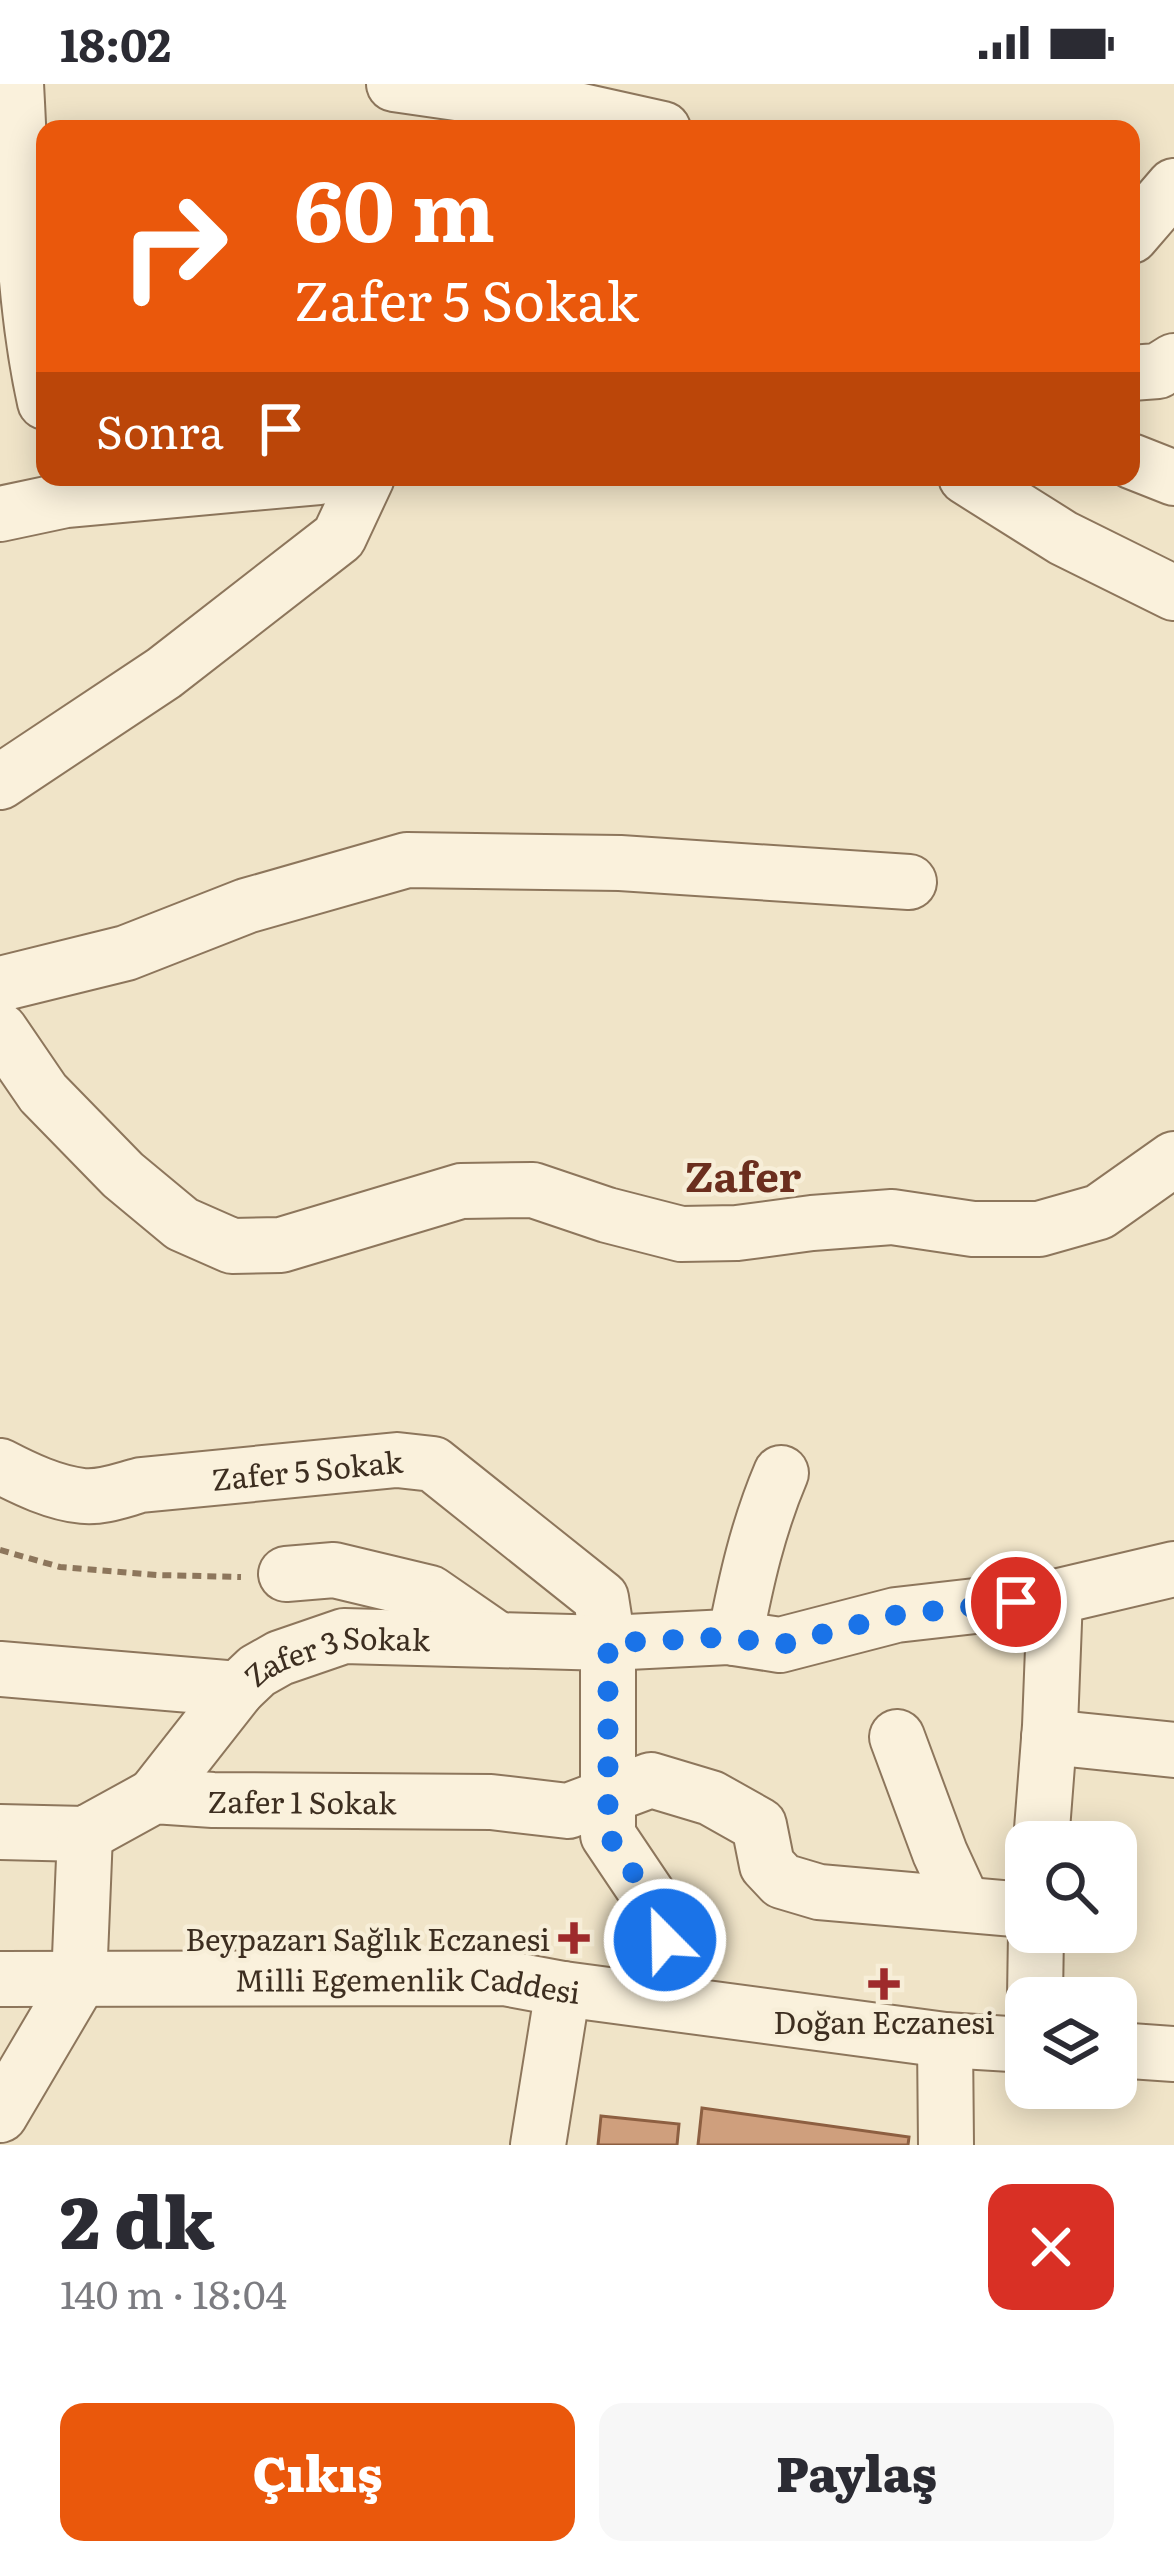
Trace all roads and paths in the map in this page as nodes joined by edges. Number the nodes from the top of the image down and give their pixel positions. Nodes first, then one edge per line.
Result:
1 (16, 84) edge
2 (394, 84) edge
3 (620, 120) edge
4 (1174, 186) edge
5 (1140, 226) edge
6 (13, 281) edge
7 (1174, 361) edge
8 (1140, 372) edge
9 (28, 381) edge
10 (1140, 465) edge
11 (1174, 478) edge
12 (110, 486) edge
13 (363, 486) edge
14 (980, 486) edge
15 (64, 488) edge
16 (0, 514) edge
17 (1174, 593) edge
18 (0, 782) edge
19 (909, 882) dead end
20 (0, 984) edge
21 (0, 1030) edge
22 (1174, 1159) edge
23 (0, 1466) edge
24 (781, 1473) dead end
25 (0, 1550) edge
26 (1174, 1569) edge
27 (286, 1574) joint
28 (1055, 1597) junction
29 (735, 1638) junction
30 (498, 1640) junction
31 (608, 1643) junction
32 (0, 1669) edge
33 (238, 1689) junction
34 (1049, 1736) junction
35 (897, 1737) dead end
36 (1174, 1750) edge
37 (609, 1794) junction
38 (154, 1796) junction
39 (1043, 1821) edge
40 (0, 1832) edge
41 (86, 1834) junction
42 (963, 1903) junction
43 (1005, 1908) edge
44 (0, 1979) edge
45 (79, 1981) junction
46 (563, 1989) junction
47 (682, 2003) junction
48 (945, 2040) junction
49 (1005, 2044) edge
50 (1137, 2051) edge
51 (1174, 2054) edge
52 (0, 2115) edge
53 (538, 2145) edge
54 (946, 2145) edge

1 - 6 street
2 - 3 street
4 - 5 street
6 - 9 street
7 - 8 street
10 - 11 street
12 - 15 street
13 - 18 street
14 - 17 street
15 - 16 street
19 - 20 street
21 - 22 street
23 - 31 street, Zafer 5 Sokak
24 - 29 street
25 - 27 path
26 - 28 street
27 - 30 street
28 - 29 street
28 - 34 street
29 - 31 street
30 - 31 street, Zafer 3 Sokak
30 - 33 street, Zafer 3 Sokak
31 - 37 street, Zafer 5 Sokak
32 - 33 street, Zafer 3 Sokak
33 - 38 street
34 - 36 street
34 - 39 street
35 - 42 street
37 - 38 street, Zafer 1 Sokak
37 - 42 street, Zafer 1 Sokak
37 - 47 street, Zafer 5 Sokak
38 - 41 street
40 - 41 street
41 - 45 street
42 - 43 street
44 - 45 street, Milli Egemenlik Caddesi
45 - 46 street, Milli Egemenlik Caddesi
45 - 52 street
46 - 47 street, Milli Egemenlik Caddesi
46 - 53 street
47 - 48 street, Milli Egemenlik Caddesi
48 - 49 street, Milli Egemenlik Caddesi
48 - 54 street
50 - 51 street

